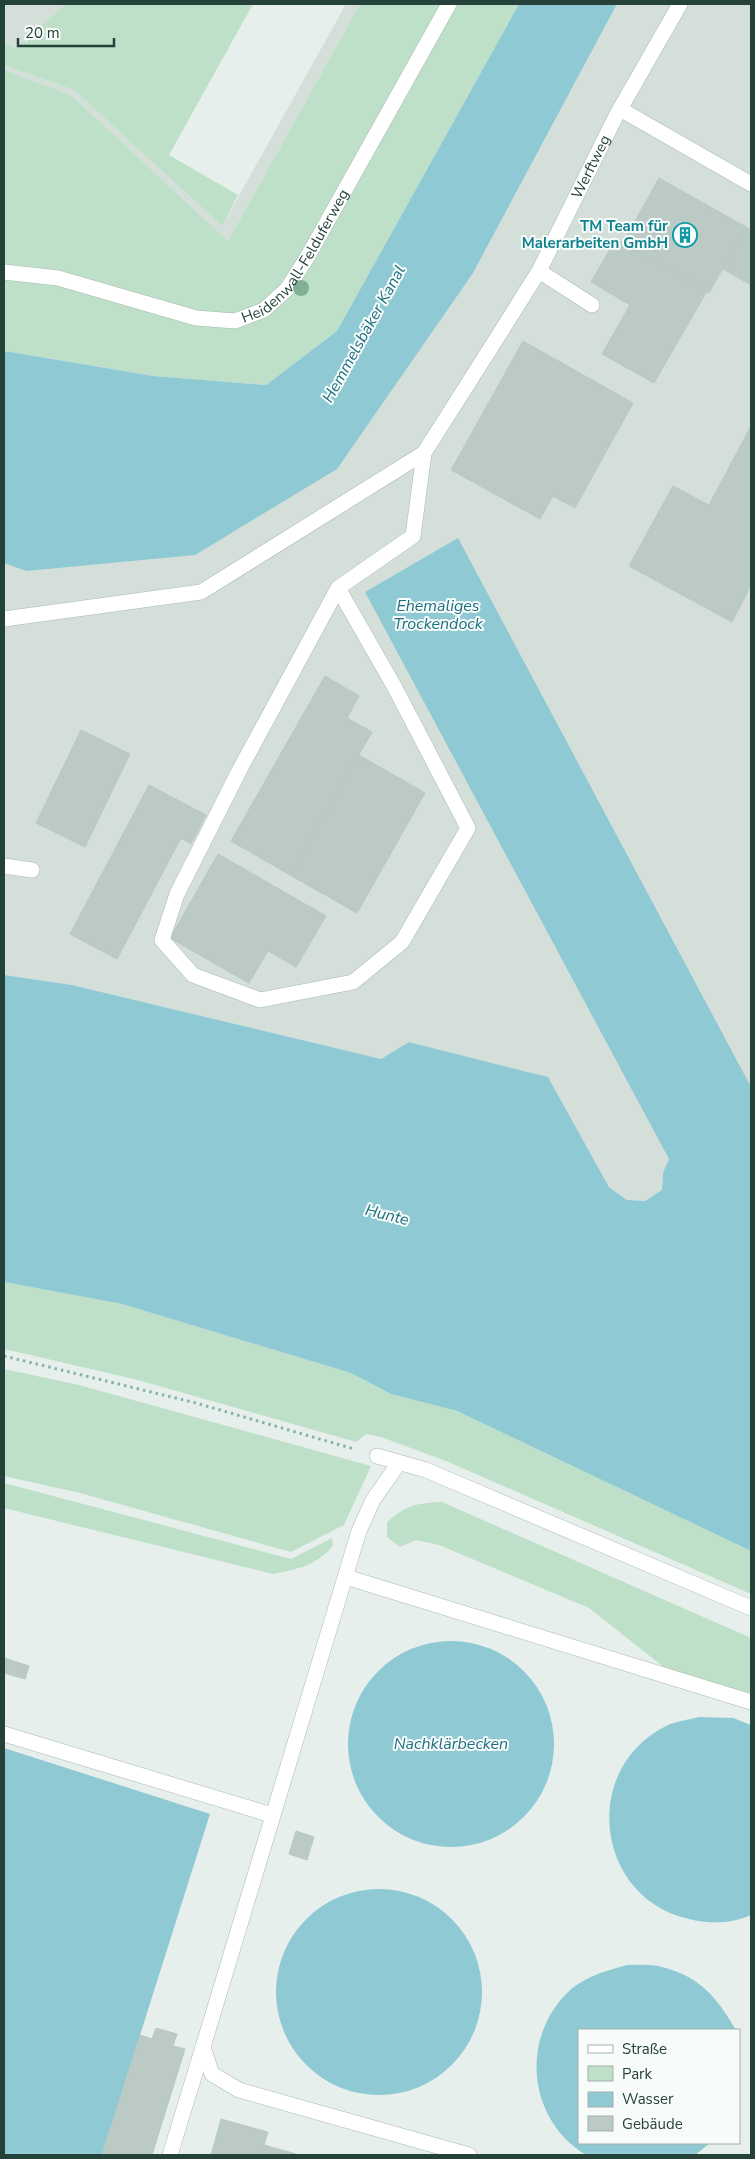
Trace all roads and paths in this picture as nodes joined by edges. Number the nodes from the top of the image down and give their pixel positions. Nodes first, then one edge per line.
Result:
1 (449, 4) edge
2 (680, 4) edge
3 (620, 110) junction
4 (751, 184) edge
5 (539, 271) junction
6 (4, 272) edge
7 (592, 305) dead end
8 (424, 453) junction
9 (338, 588) junction
10 (4, 619) edge
11 (4, 866) edge
12 (32, 870) dead end
13 (4, 1356) edge
14 (377, 1456) joint
15 (399, 1463) junction
16 (346, 1577) junction
17 (751, 1608) edge
18 (751, 1702) edge
19 (4, 1734) edge
20 (272, 1815) junction
21 (203, 2047) junction
22 (170, 2155) edge
23 (469, 2155) edge

1 - 6 street, Heidenwall-Felduferweg
2 - 3 street, Werftweg
3 - 4 street
3 - 5 street, Werftweg
5 - 7 street
5 - 8 street, Werftweg
8 - 9 street
8 - 10 street
9 - 9 street
11 - 12 street
13 - 14 path
14 - 15 street
15 - 16 street
15 - 17 street
16 - 18 street
16 - 20 street
19 - 20 street
20 - 21 street
21 - 22 street
21 - 23 street

